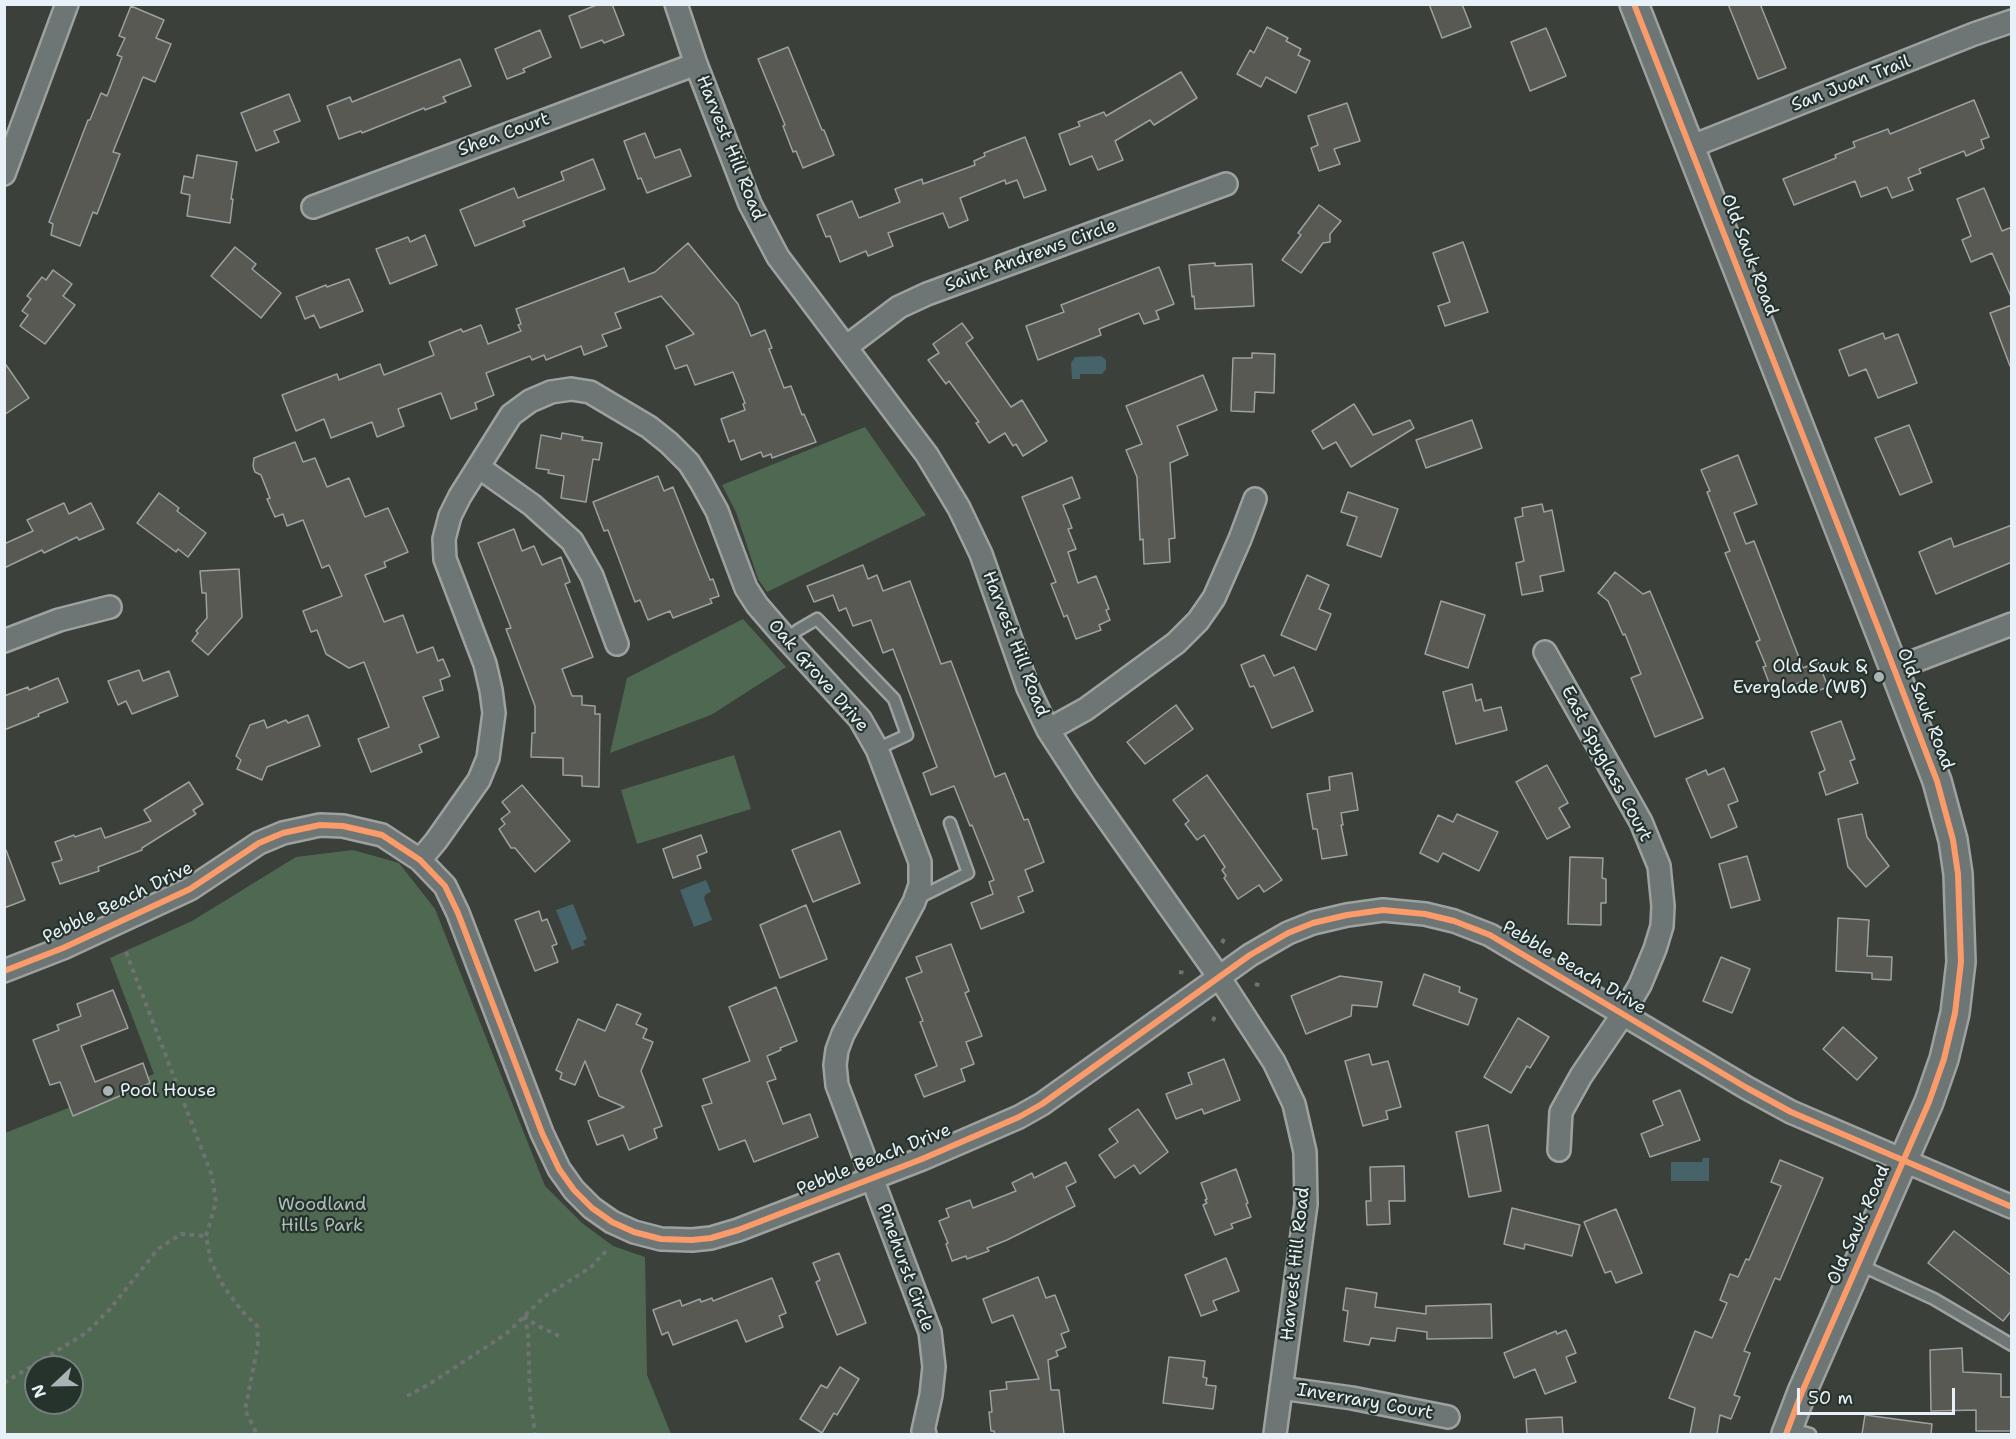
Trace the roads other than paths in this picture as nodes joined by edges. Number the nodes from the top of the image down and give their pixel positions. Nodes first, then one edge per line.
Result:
1 (67, 4) edge
2 (676, 4) edge
3 (1634, 4) edge
4 (2011, 4) edge
5 (2012, 11) edge
6 (2012, 21) edge
7 (696, 64) junction
8 (1690, 147) junction
9 (4, 174) edge
10 (1226, 184) dead end
11 (313, 207) dead end
12 (846, 347) junction
13 (480, 468) junction
14 (1255, 499) dead end
15 (110, 607) dead end
16 (2012, 624) edge
17 (787, 639) junction
18 (4, 641) edge
19 (617, 644) dead end
20 (1545, 652) dead end
21 (1894, 669) junction
22 (1048, 730) junction
23 (878, 749) junction
24 (950, 823) dead end
25 (420, 860) junction
26 (915, 899) junction
27 (4, 971) edge
28 (1219, 977) junction
29 (1623, 1014) junction
30 (1559, 1150) dead end
31 (1904, 1161) junction
32 (873, 1178) junction
33 (2012, 1207) edge
34 (1858, 1264) junction
35 (2012, 1345) edge
36 (1281, 1388) junction
37 (1448, 1416) dead end
38 (1795, 1432) edge
39 (921, 1433) edge
40 (1275, 1434) edge

1 - 9 street
2 - 7 street, Harvest Hill Road
3 - 8 street, Old Sauk Road
4 - 5 street
6 - 8 street, San Juan Trail
7 - 11 street, Shea Court
7 - 12 street, Harvest Hill Road
8 - 21 street, Old Sauk Road
10 - 12 street, Saint Andrews Circle
12 - 22 street, Harvest Hill Road
13 - 17 street, Oak Grove Drive
13 - 19 street
13 - 25 street, Oak Grove Drive
14 - 22 street
15 - 18 street
16 - 21 street
17 - 23 street, Oak Grove Drive
17 - 23 lane
20 - 29 street, East Spyglass Court
21 - 31 street, Old Sauk Road
22 - 28 street, Harvest Hill Road
23 - 26 street, Oak Grove Drive
24 - 26 lane
25 - 27 street, Pebble Beach Drive
25 - 32 street, Pebble Beach Drive
26 - 32 street, Oak Grove Drive
28 - 29 street, Pebble Beach Drive
28 - 32 street, Pebble Beach Drive
28 - 36 street, Harvest Hill Road
29 - 30 street, East Spyglass Court
29 - 31 street, Pebble Beach Drive
31 - 33 street, Pebble Beach Drive
31 - 34 street, Old Sauk Road
32 - 39 street, Pinehurst Circle
34 - 35 lane
34 - 38 street, Old Sauk Road
36 - 37 street, Inverrary Court
36 - 40 street, Harvest Hill Road

